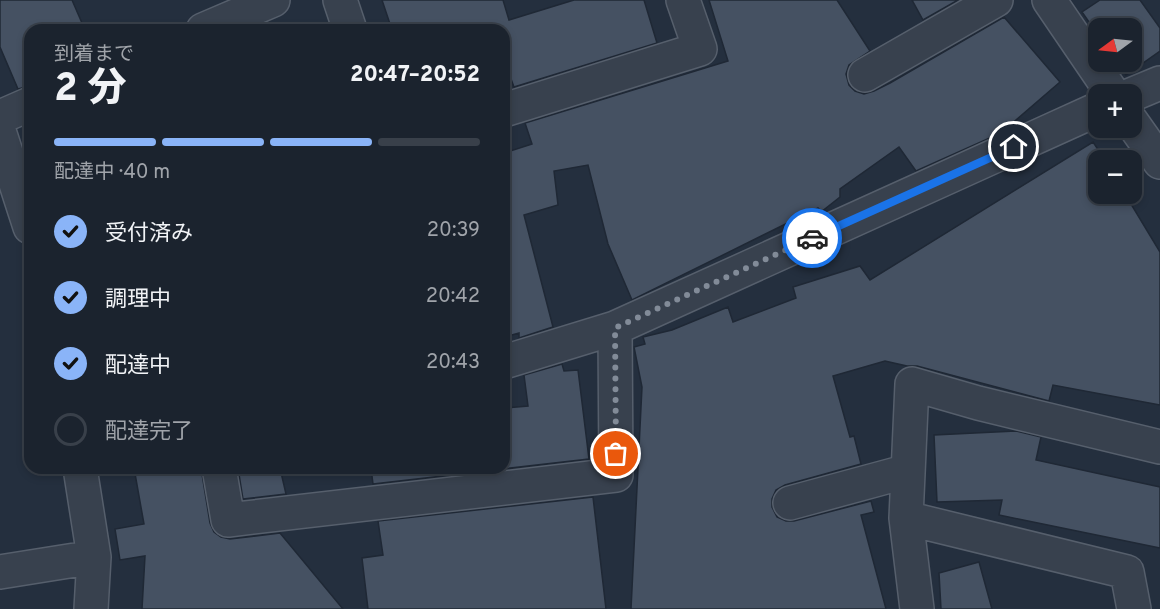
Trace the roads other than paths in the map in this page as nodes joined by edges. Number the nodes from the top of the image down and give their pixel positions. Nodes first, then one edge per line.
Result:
1 (273, 0) edge
2 (340, 0) edge
3 (683, 0) edge
4 (996, 0) edge
5 (1048, 0) edge
6 (217, 24) edge
7 (348, 24) edge
8 (865, 75) dead end
9 (1160, 83) edge
10 (1106, 84) edge
11 (1142, 90) edge
12 (24, 107) edge
13 (510, 108) edge
14 (1088, 114) edge
15 (0, 117) edge
16 (0, 134) edge
17 (1142, 137) edge
18 (1160, 162) edge
19 (24, 208) edge
20 (615, 328) junction
21 (510, 360) edge
22 (1160, 447) edge
23 (908, 471) junction
24 (81, 474) edge
25 (220, 474) edge
26 (790, 503) dead end
27 (906, 518) junction
28 (94, 557) junction
29 (0, 572) edge
30 (91, 609) edge
31 (917, 609) edge
32 (1134, 609) edge

1 - 6 street
2 - 7 street
3 - 13 street
4 - 8 street
5 - 10 street
9 - 11 street
12 - 15 street
14 - 20 street
16 - 19 street
17 - 18 street
20 - 21 street
20 - 25 street
22 - 23 street
23 - 26 street
23 - 27 street
24 - 28 street
27 - 31 street
27 - 32 street
28 - 29 street
28 - 30 street

